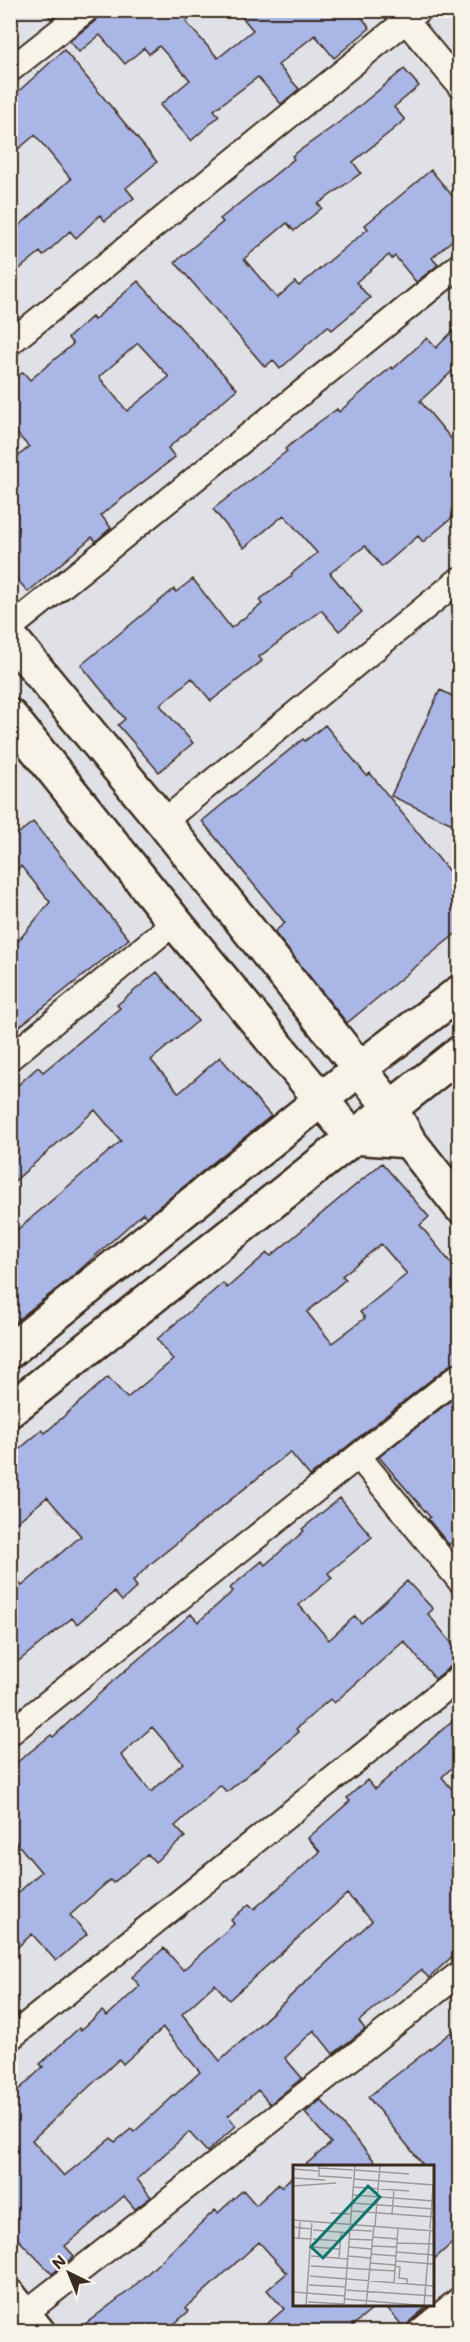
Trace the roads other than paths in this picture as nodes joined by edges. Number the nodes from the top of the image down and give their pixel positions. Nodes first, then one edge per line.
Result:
1 (86, 10) edge
2 (407, 14) edge
3 (10, 70) edge
4 (459, 86) edge
5 (459, 265) edge
6 (10, 343) edge
7 (459, 579) edge
8 (10, 628) edge
9 (10, 637) edge
10 (10, 716) edge
11 (163, 822) junction
12 (175, 922) junction
13 (459, 992) edge
14 (459, 1053) edge
15 (10, 1058) edge
16 (359, 1069) junction
17 (321, 1099) junction
18 (390, 1107) junction
19 (352, 1137) junction
20 (409, 1141) junction
21 (459, 1206) edge
22 (10, 1351) edge
23 (459, 1375) edge
24 (10, 1410) edge
25 (359, 1457) junction
26 (459, 1581) edge
27 (459, 1677) edge
28 (10, 1733) edge
29 (459, 1973) edge
30 (10, 2038) edge
31 (459, 2299) edge
32 (24, 2314) edge
33 (419, 2331) edge

1 - 3 street
2 - 4 street
2 - 6 street
5 - 8 street
7 - 11 street
9 - 11 main road
10 - 12 main road
11 - 16 main road
12 - 15 street
12 - 17 main road
13 - 16 main road
14 - 18 main road
16 - 17 main road
16 - 18 main road
17 - 19 main road
17 - 22 main road
18 - 19 main road
18 - 20 main road
19 - 20 main road
19 - 24 main road
20 - 21 main road
23 - 25 street
25 - 26 street
25 - 28 street
27 - 30 street
29 - 32 street
31 - 33 street

